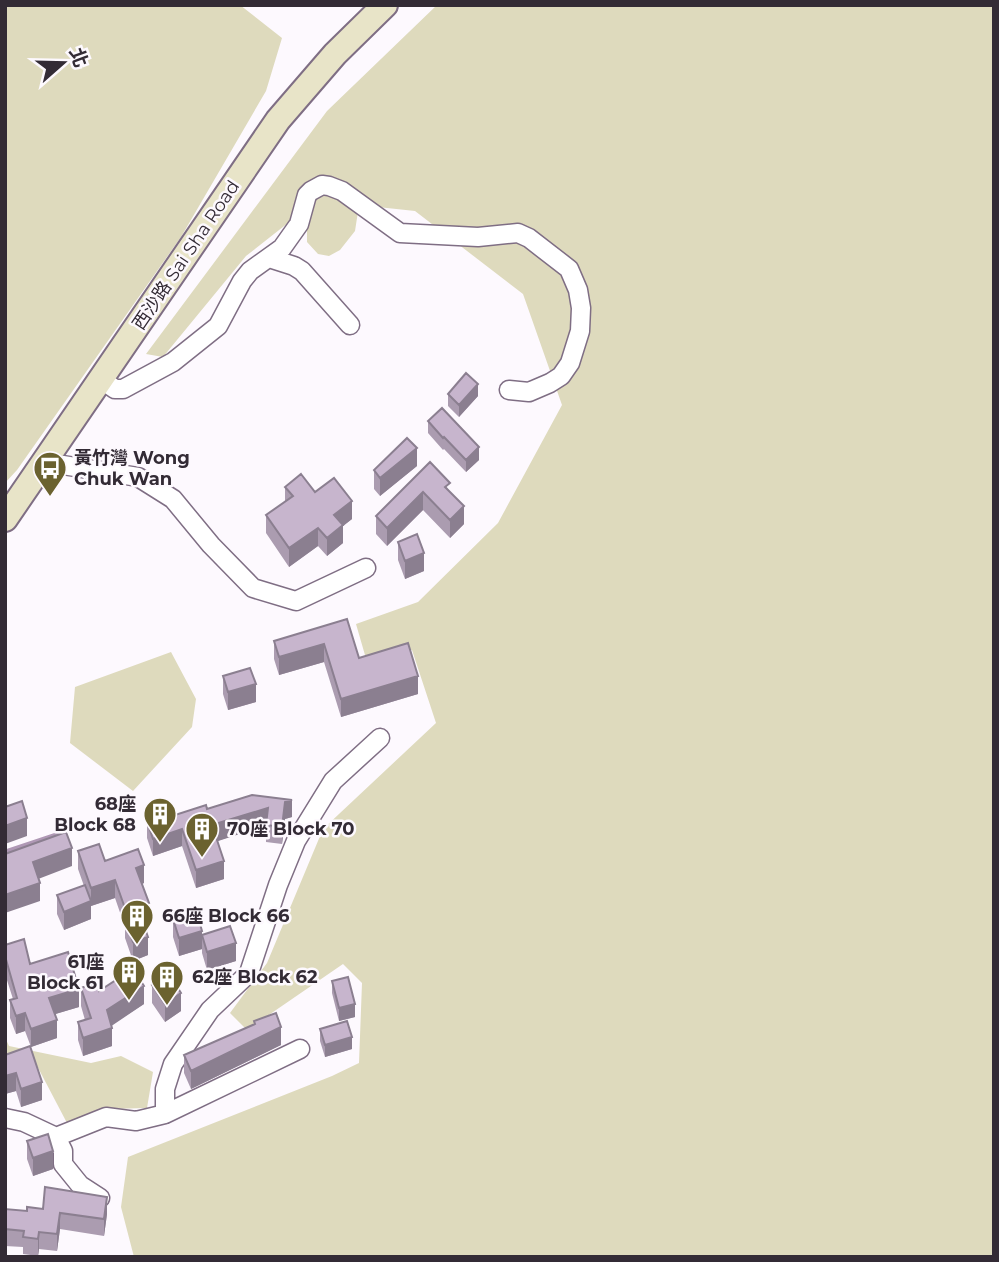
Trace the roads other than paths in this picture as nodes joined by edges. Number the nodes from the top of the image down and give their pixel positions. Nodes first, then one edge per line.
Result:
1 (385, 5) edge
2 (270, 258) junction
3 (350, 326) dead end
4 (102, 380) junction
5 (509, 390) dead end
6 (44, 462) junction
7 (5, 519) edge
8 (366, 568) dead end
9 (380, 738) dead end
10 (300, 1049) dead end
11 (165, 1114) junction
12 (5, 1118) edge
13 (56, 1137) junction
14 (100, 1198) edge

1 - 4 main road, 西沙路 Sai Sha Road
2 - 3 street
2 - 4 street
2 - 5 street
4 - 6 main road, 西沙路 Sai Sha Road
6 - 7 main road, 西沙路 Sai Sha Road
6 - 8 street
9 - 11 street
10 - 11 street
11 - 13 street
12 - 13 street
13 - 14 street

